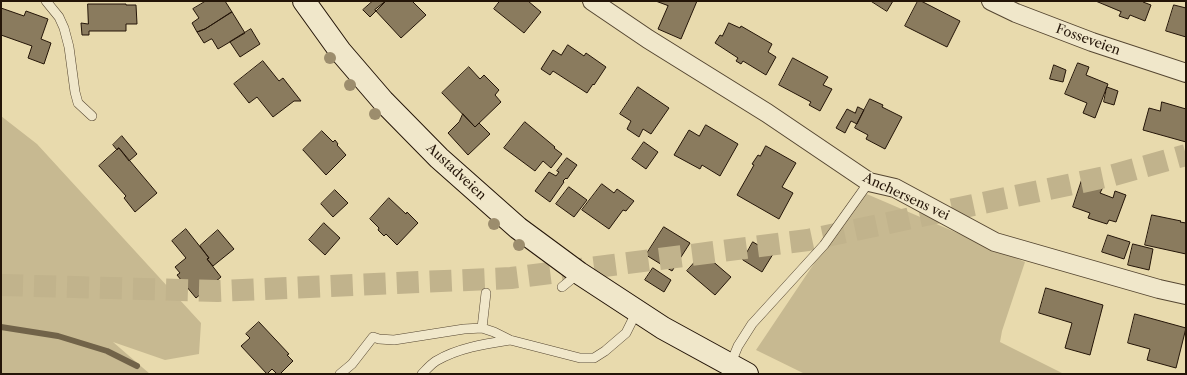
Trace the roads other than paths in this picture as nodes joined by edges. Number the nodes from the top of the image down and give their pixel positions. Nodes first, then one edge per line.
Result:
1 (46, 1) edge
2 (304, 1) edge
3 (592, 1) edge
4 (991, 1) edge
5 (1186, 73) edge
6 (92, 116) dead end
7 (869, 182) junction
8 (579, 273) junction
9 (562, 287) dead end
10 (486, 293) dead end
11 (1186, 295) edge
12 (638, 312) junction
13 (482, 328) junction
14 (510, 340) junction
15 (742, 372) edge
16 (340, 374) edge
17 (422, 374) edge

1 - 6 lane
2 - 8 main road, Austadveien
3 - 7 street, Anchersens vei
4 - 5 street, Fosseveien
7 - 11 street, Anchersens vei
7 - 15 lane
8 - 9 lane
8 - 12 main road, Austadveien
10 - 13 lane
12 - 14 lane
12 - 15 main road, Austadveien
13 - 14 lane
13 - 16 lane
14 - 17 lane

